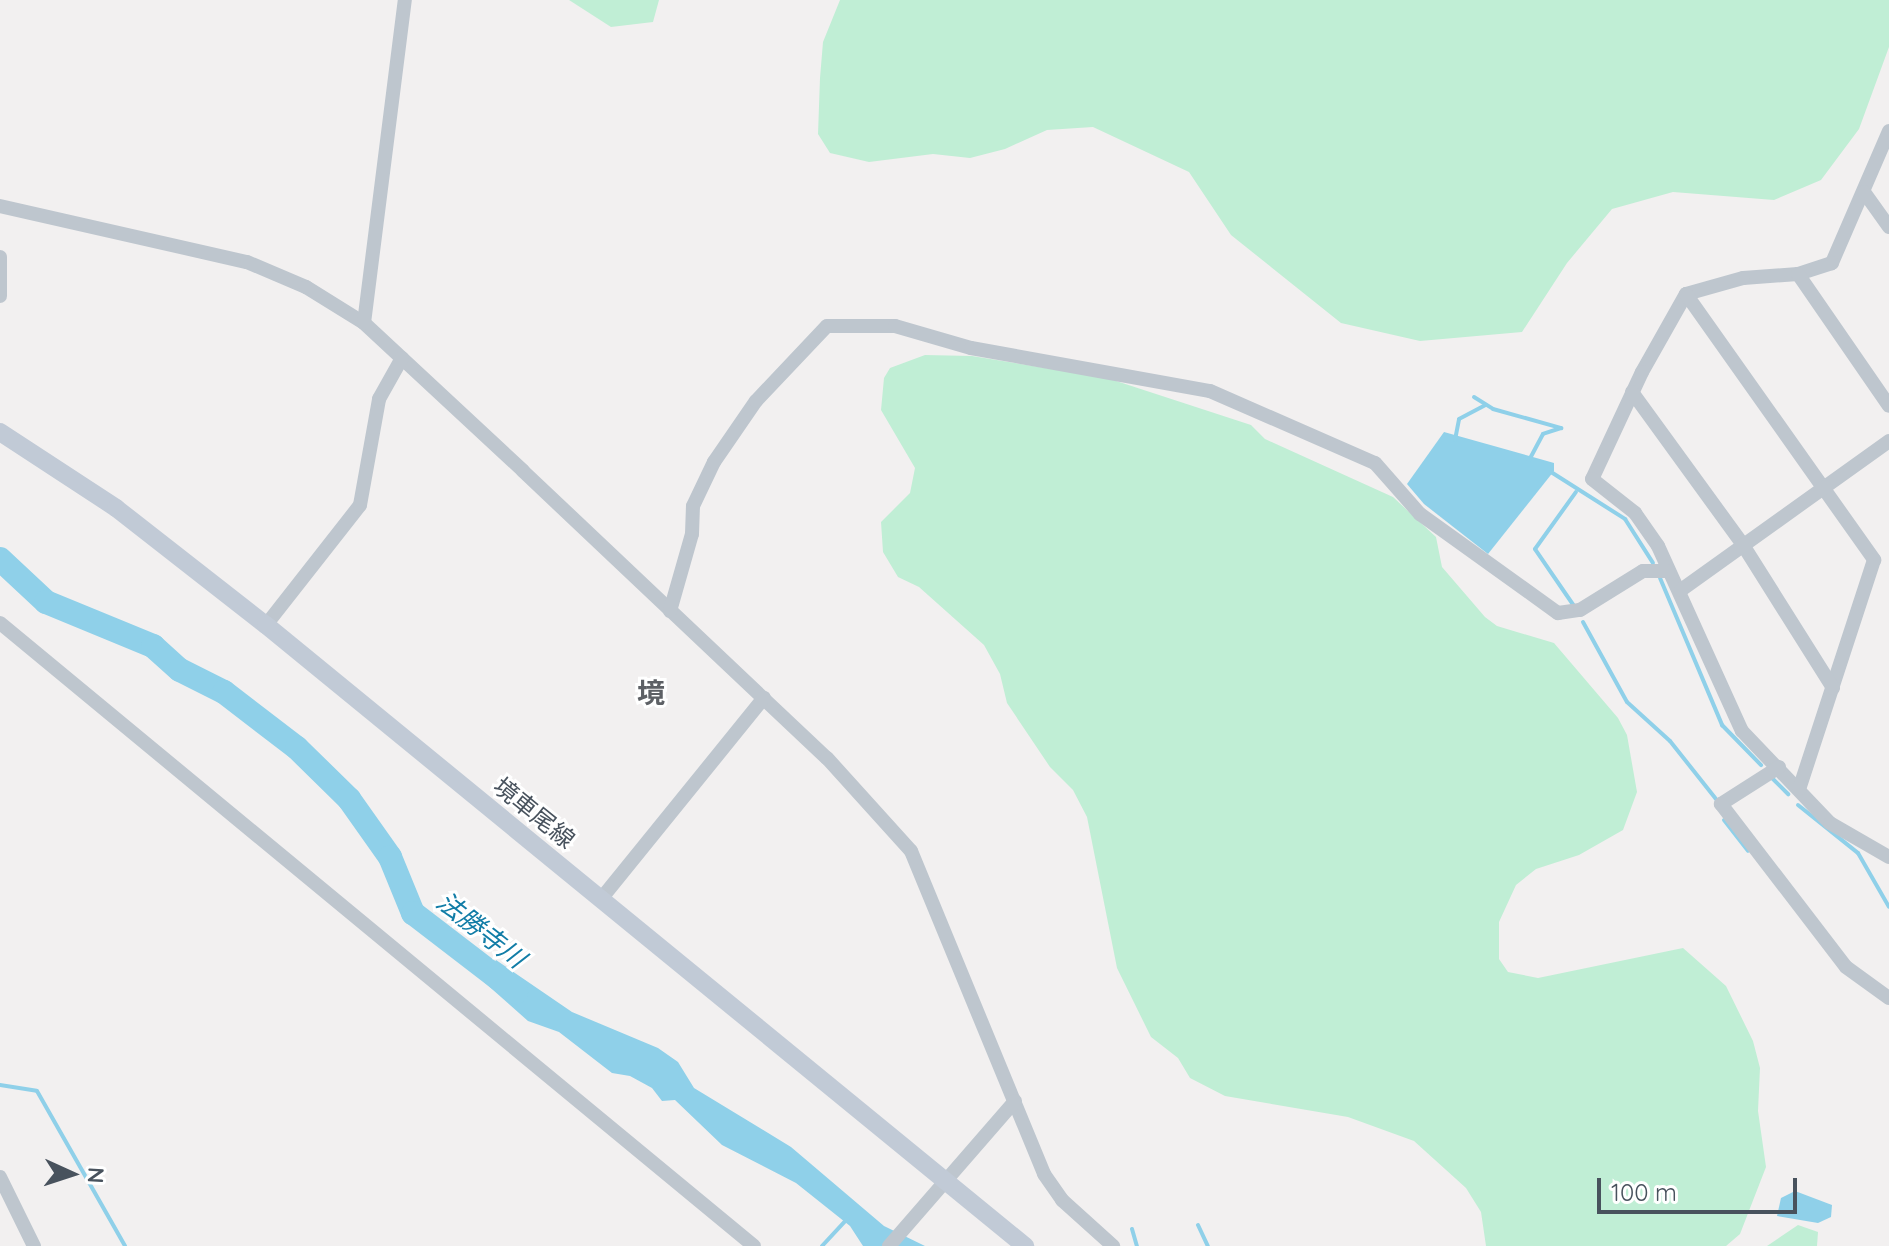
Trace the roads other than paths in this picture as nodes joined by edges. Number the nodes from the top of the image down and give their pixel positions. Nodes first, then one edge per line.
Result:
1 (405, 0) edge
2 (1889, 131) edge
3 (1864, 192) junction
4 (0, 206) edge
5 (1889, 227) edge
6 (0, 257) edge
7 (1798, 274) junction
8 (1686, 294) junction
9 (0, 296) edge
10 (364, 323) junction
11 (402, 358) junction
12 (1632, 392) junction
13 (1889, 406) edge
14 (0, 432) edge
15 (1889, 441) edge
16 (1824, 488) junction
17 (1743, 545) junction
18 (1668, 571) junction
19 (1681, 590) junction
20 (670, 611) junction
21 (0, 623) edge
22 (266, 625) junction
23 (1833, 688) junction
24 (764, 698) junction
25 (1779, 767) junction
26 (1799, 789) junction
27 (1889, 857) edge
28 (601, 899) junction
29 (1889, 998) edge
30 (1015, 1101) junction
31 (0, 1177) edge
32 (946, 1180) junction
33 (34, 1246) edge
34 (754, 1246) edge
35 (889, 1246) edge
36 (1025, 1246) edge
37 (1113, 1246) edge

1 - 10 street
2 - 3 street
3 - 5 street
3 - 7 street
4 - 10 street
6 - 9 street
7 - 8 street
7 - 13 street
8 - 12 street
8 - 16 street
10 - 11 street
11 - 20 street
11 - 22 street
12 - 17 street
12 - 18 street
14 - 22 main road, 境車尾線
15 - 16 street
16 - 17 street
16 - 23 street
17 - 19 street
17 - 23 street
18 - 19 street
18 - 20 street
19 - 25 street
20 - 24 street
21 - 34 street
22 - 28 main road, 境車尾線
23 - 26 street
24 - 28 street
24 - 30 street
25 - 26 street
25 - 29 street
26 - 27 street
28 - 32 main road, 境車尾線
30 - 32 street
30 - 37 street
31 - 33 street
32 - 35 street
32 - 36 main road, 境車尾線

